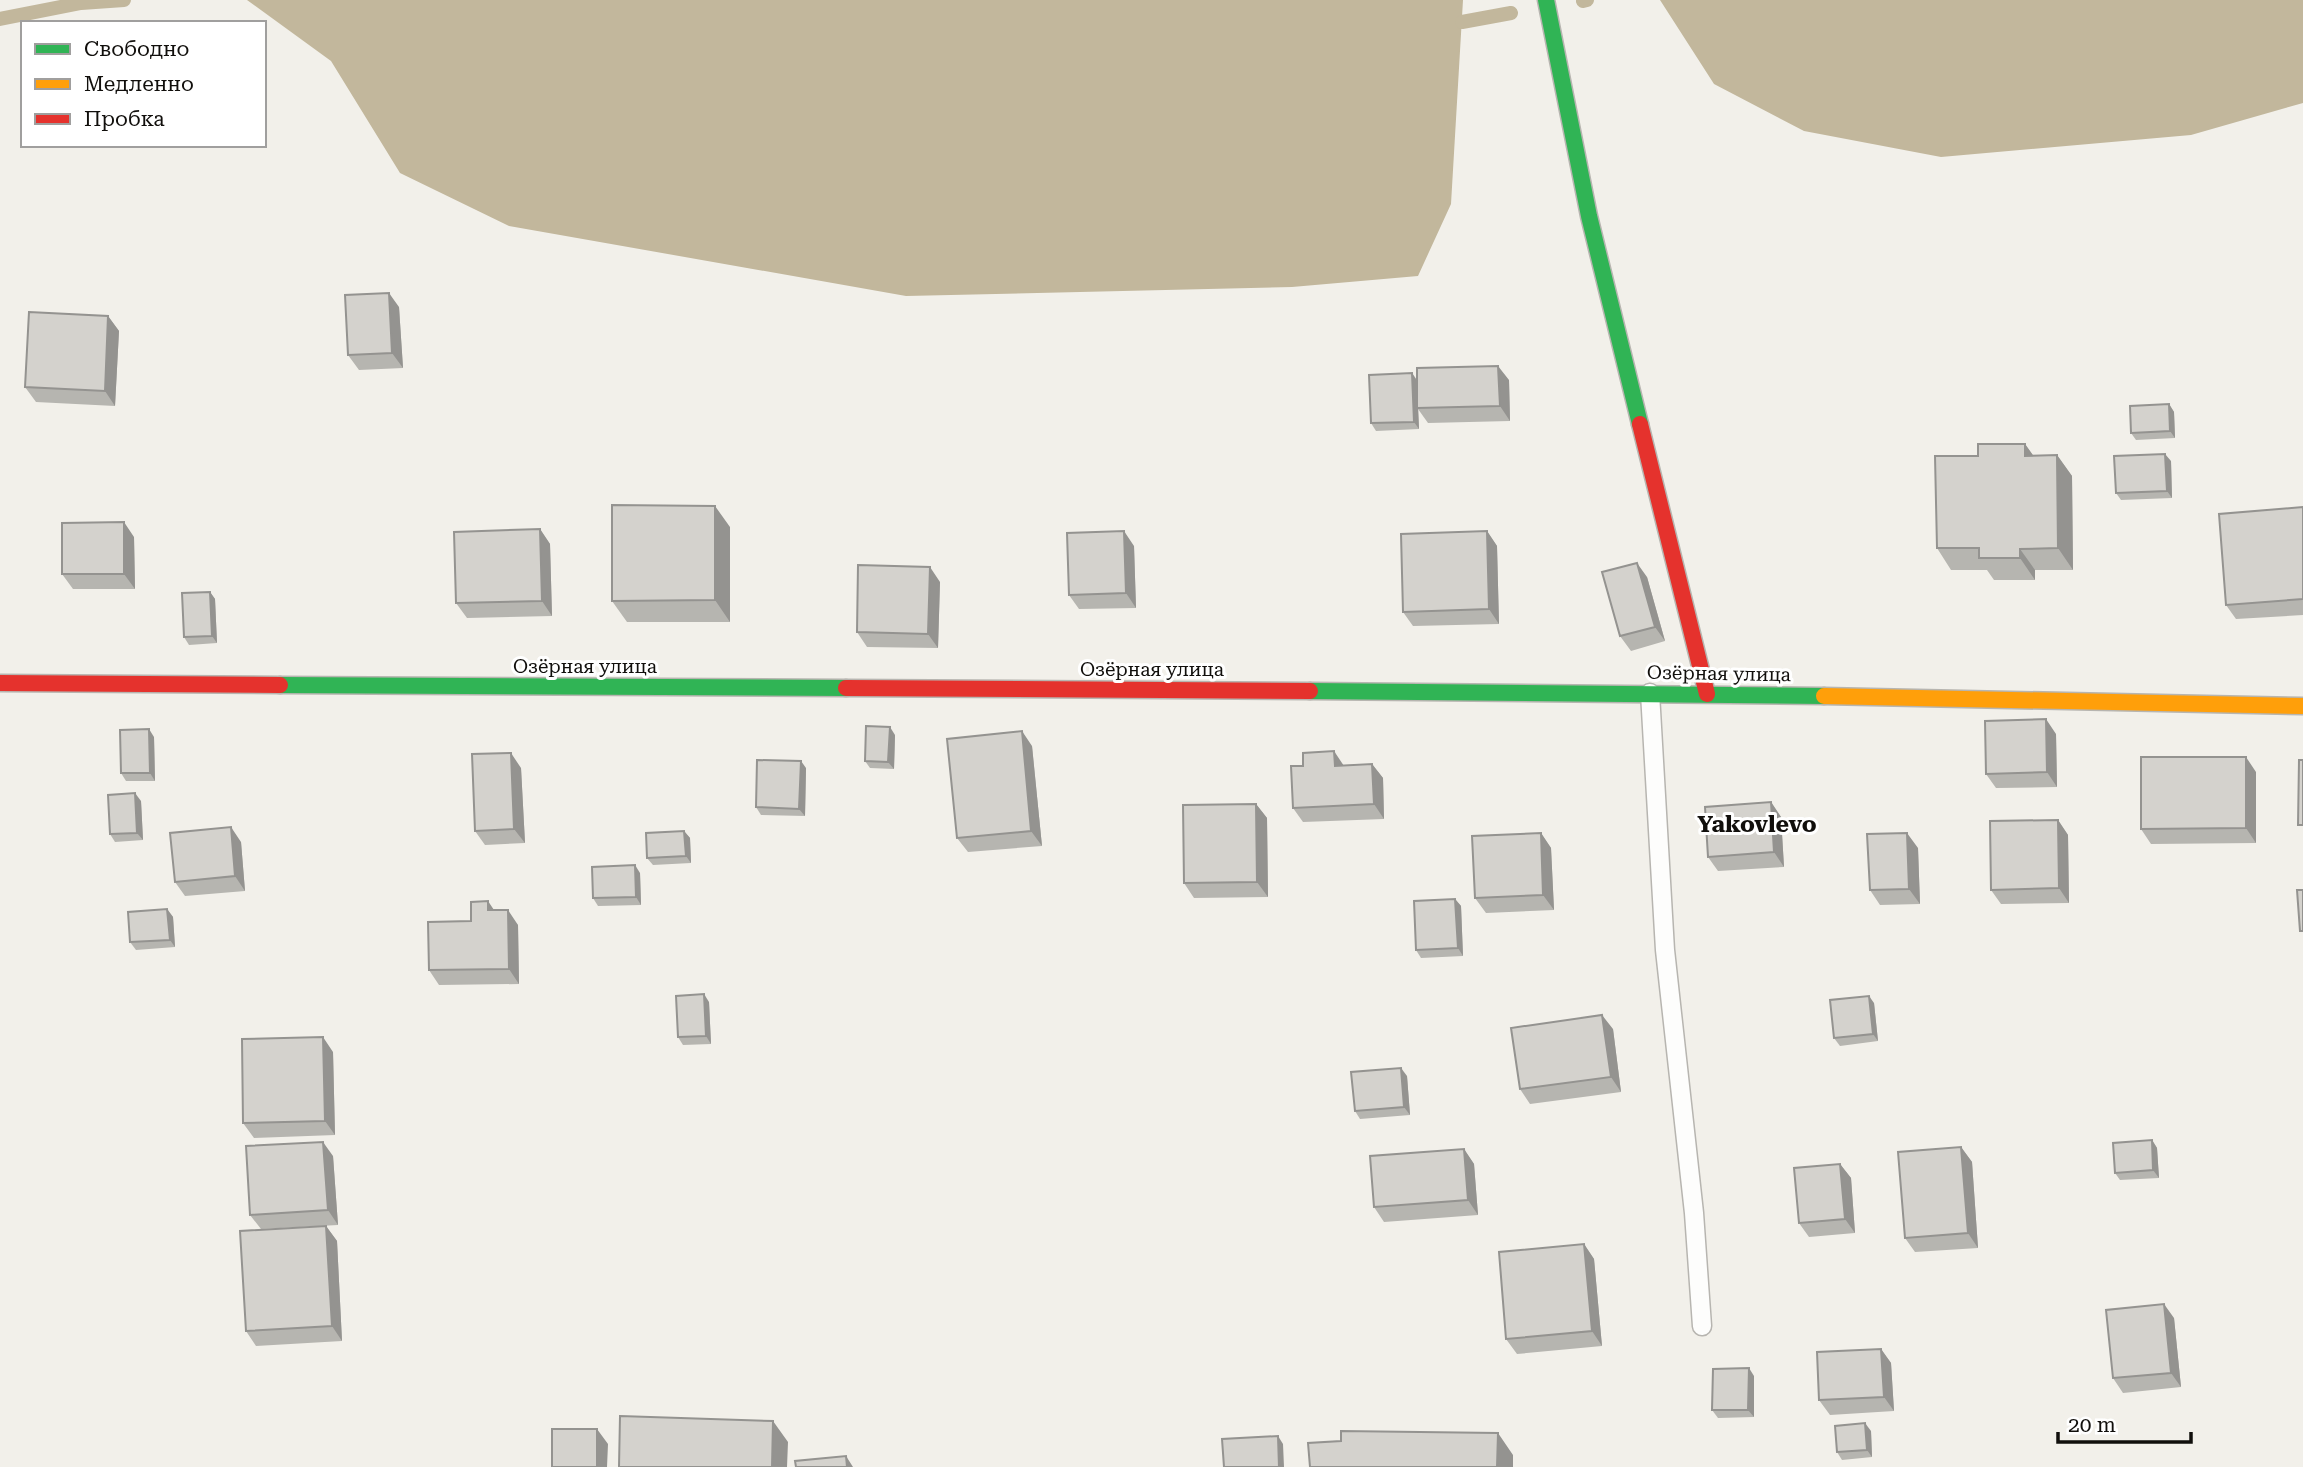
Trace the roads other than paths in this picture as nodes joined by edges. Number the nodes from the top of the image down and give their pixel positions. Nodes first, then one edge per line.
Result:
1 (1546, 0) edge
2 (0, 683) edge
3 (1650, 693) junction
4 (1707, 694) junction
5 (2303, 706) edge
6 (1702, 1326) dead end

1 - 4 street
2 - 3 street, Озёрная улица
3 - 4 street, Озёрная улица
3 - 6 lane
4 - 5 street, Озёрная улица

